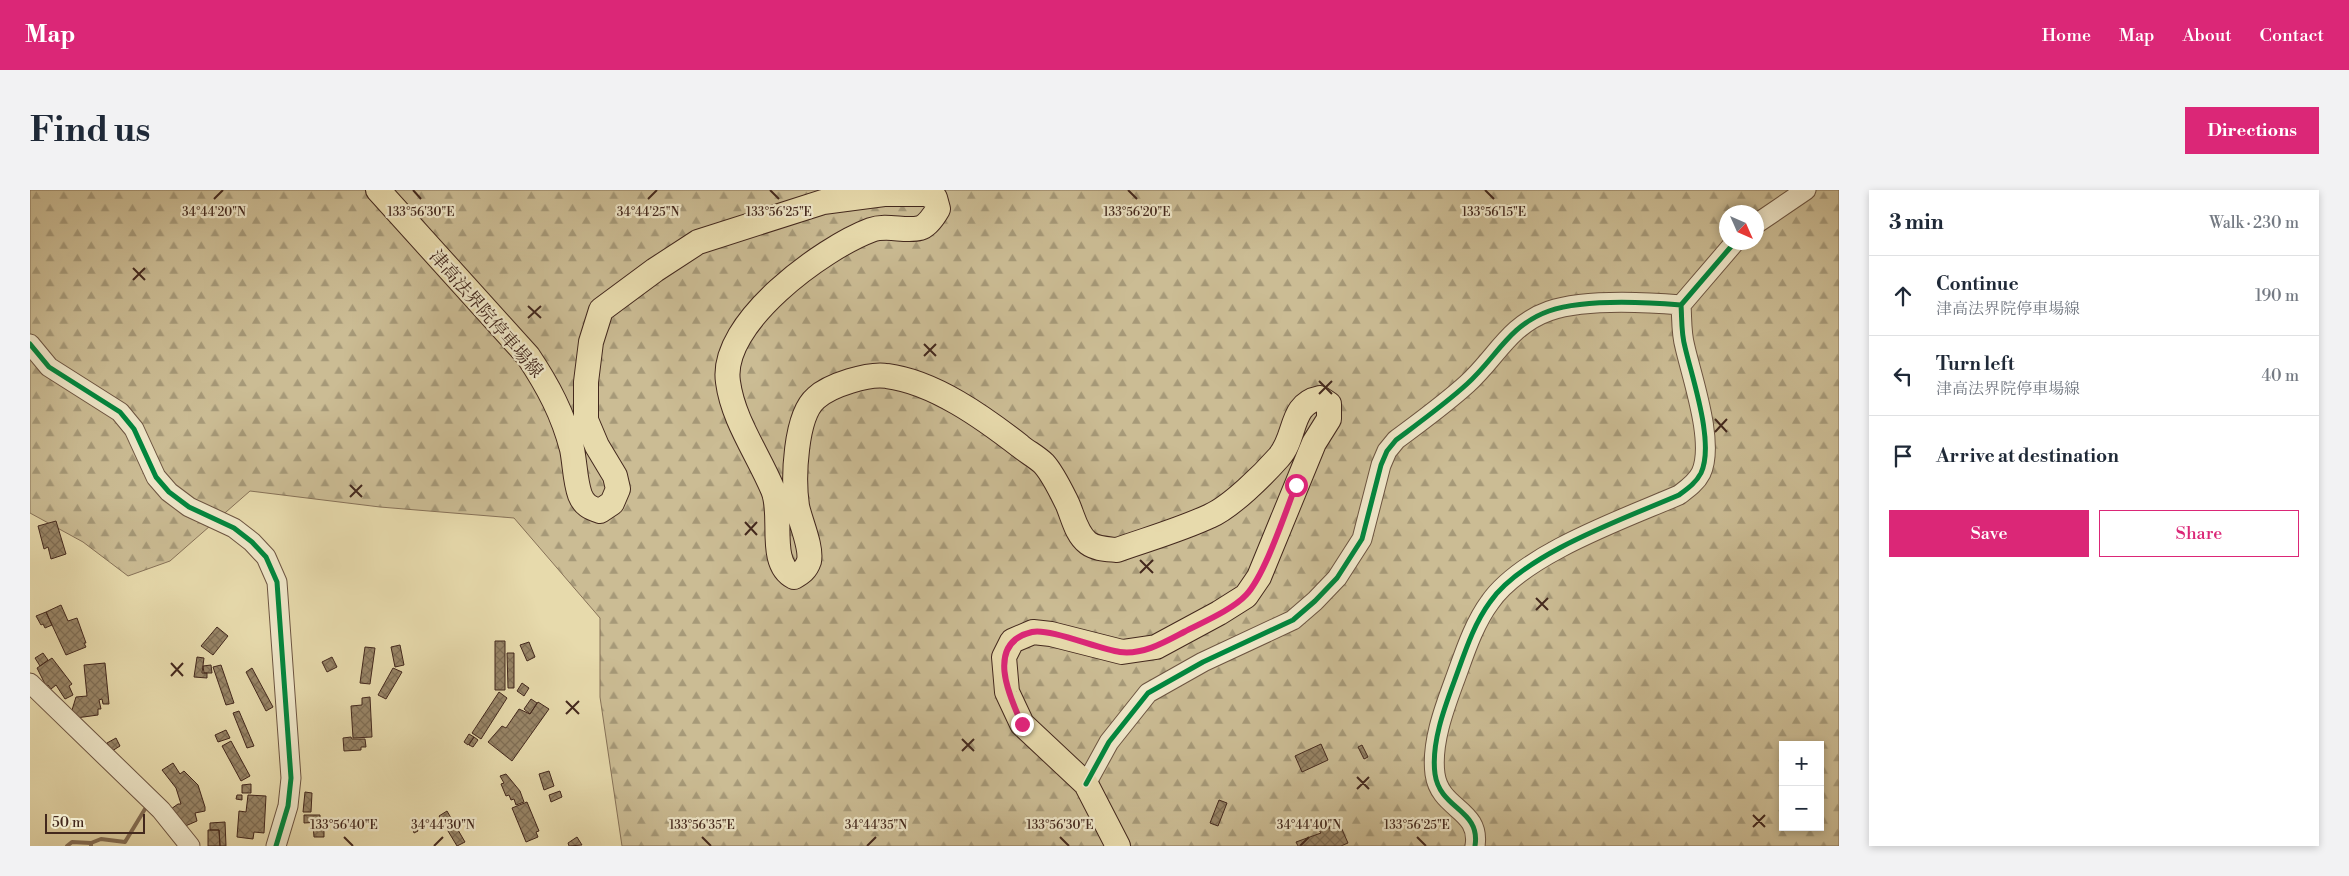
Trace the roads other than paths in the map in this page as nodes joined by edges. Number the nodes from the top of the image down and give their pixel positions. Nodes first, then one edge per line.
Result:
1 (378, 190) edge
2 (1806, 190) edge
3 (1764, 219) edge
4 (1728, 250) edge
5 (1681, 305) junction
6 (30, 344) edge
7 (30, 683) edge
8 (1086, 784) junction
9 (190, 846) edge
10 (276, 846) edge
11 (1118, 846) edge
12 (1475, 846) edge

1 - 8 main road, 津高法界院停車場線
2 - 3 street
4 - 5 street
5 - 8 street
5 - 12 street
6 - 10 street
7 - 9 street
8 - 11 main road, 津高法界院停車場線

